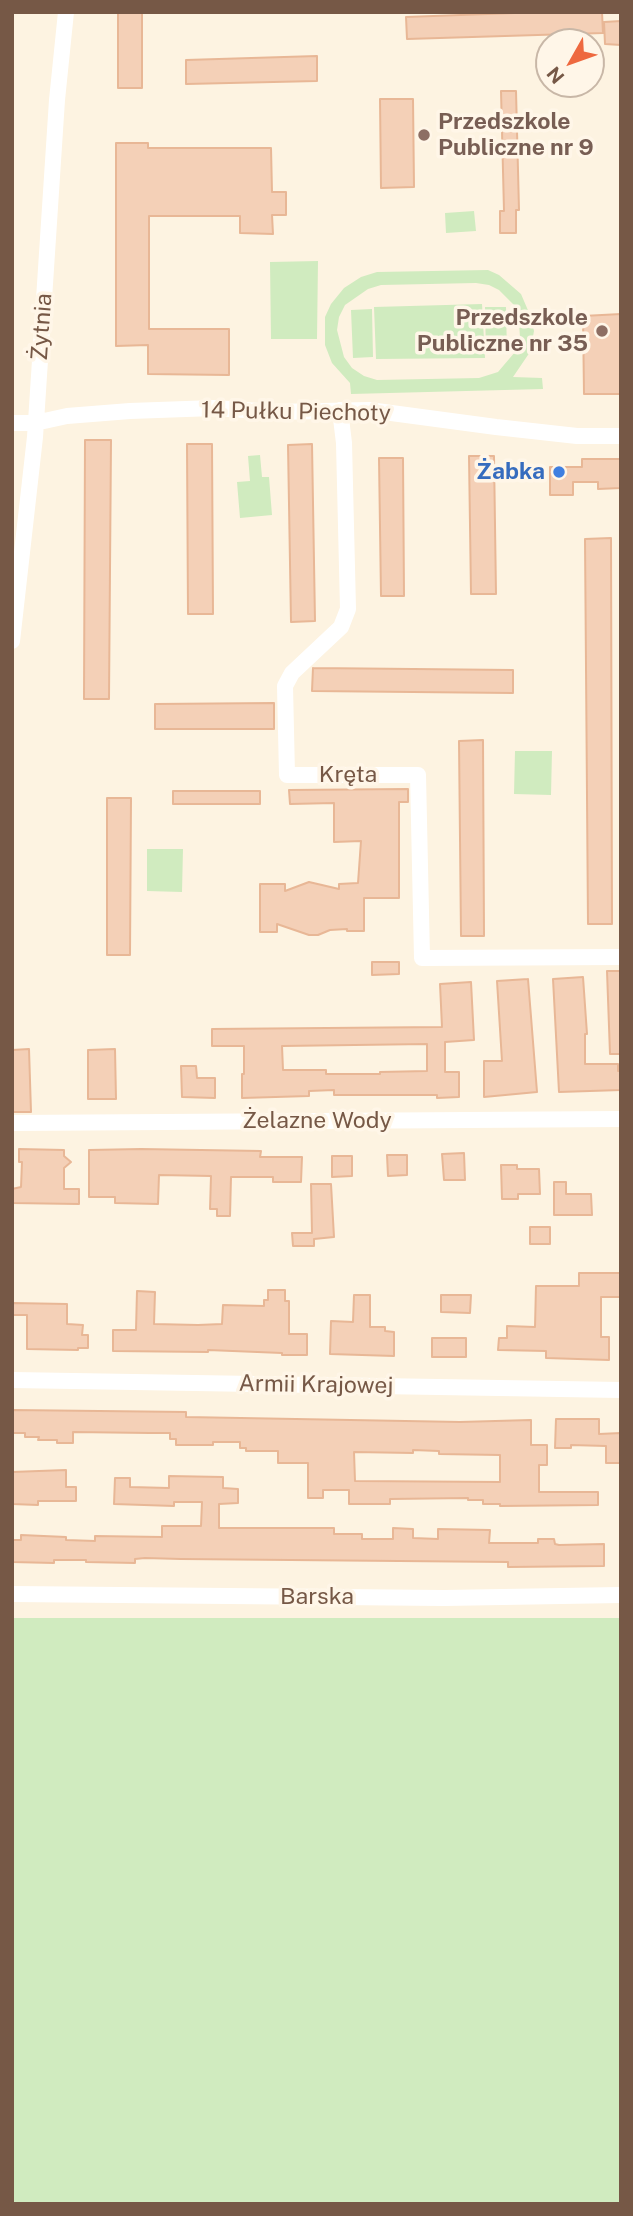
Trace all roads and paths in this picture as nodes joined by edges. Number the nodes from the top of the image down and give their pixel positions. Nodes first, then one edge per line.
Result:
1 (66, 12) edge
2 (340, 410) junction
3 (35, 423) junction
4 (12, 424) edge
5 (621, 436) edge
6 (12, 641) edge
7 (621, 957) edge
8 (621, 1119) edge
9 (12, 1123) edge
10 (12, 1380) edge
11 (621, 1390) edge
12 (12, 1594) edge
13 (621, 1595) edge

1 - 3 street, Żytnia
2 - 3 street, 14 Pułku Piechoty
2 - 5 street, 14 Pułku Piechoty
2 - 7 street, Kręta
3 - 4 street, 14 Pułku Piechoty
3 - 6 street, Żytnia
8 - 9 street, Żelazne Wody
10 - 11 street, Armii Krajowej
12 - 13 street, Barska

